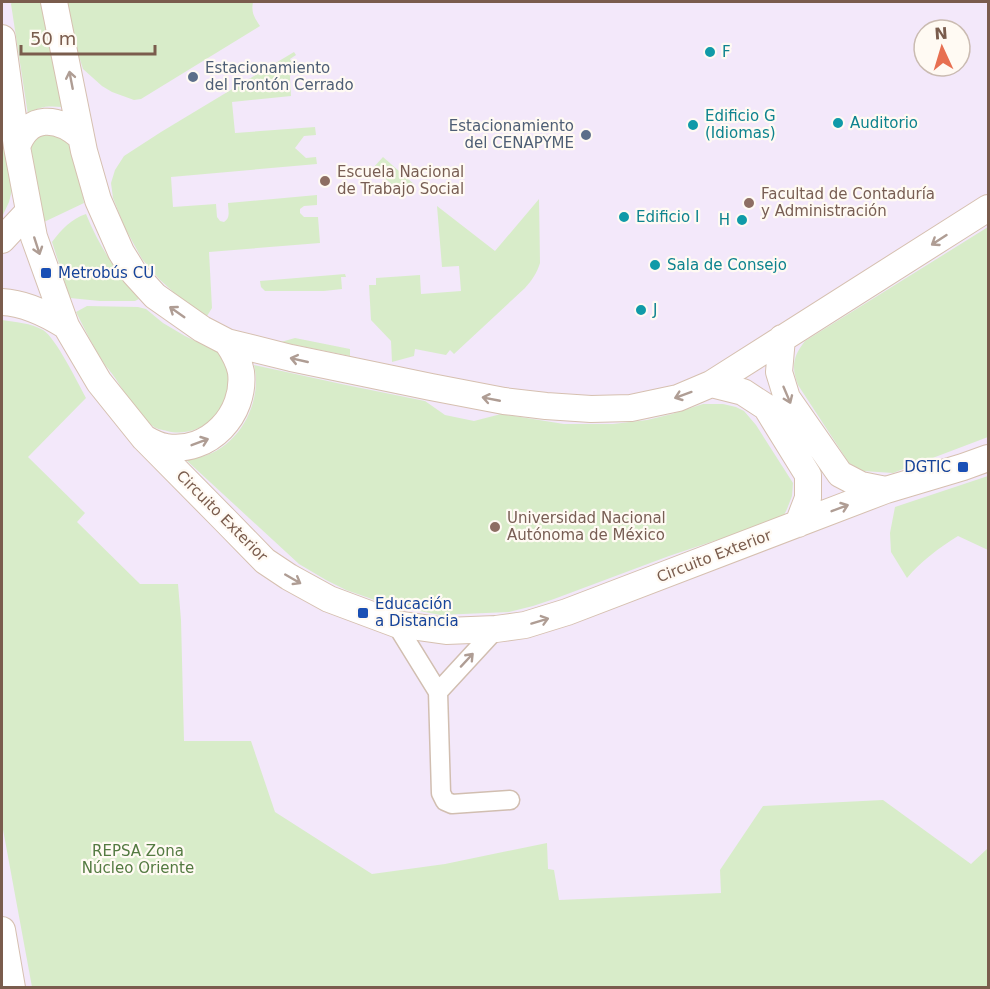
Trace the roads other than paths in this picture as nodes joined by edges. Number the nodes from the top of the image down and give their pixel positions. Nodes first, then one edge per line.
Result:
1 (54, 2) edge
2 (2, 38) edge
3 (81, 137) junction
4 (17, 147) junction
5 (988, 208) edge
6 (28, 212) junction
7 (2, 240) edge
8 (2, 302) edge
9 (66, 326) junction
10 (783, 338) junction
11 (228, 342) junction
12 (711, 384) junction
13 (144, 438) junction
14 (988, 458) edge
15 (886, 490) junction
16 (798, 524) junction
17 (396, 624) junction
18 (496, 628) junction
19 (438, 692) junction
20 (510, 800) dead end
21 (2, 930) edge
22 (12, 987) edge

3 -> 1 street
2 - 4 street, Circuito Exterior
3 - 4 street
11 -> 3 street
4 - 6 street, Circuito Exterior
5 -> 10 street
6 - 7 street
6 -> 9 street, Circuito Exterior
8 - 9 street
9 - 13 street, Circuito Exterior
10 - 12 street
10 -> 15 street
12 -> 11 street
13 -> 11 street
12 - 16 street
13 -> 17 street, Circuito Exterior
14 - 15 street, Circuito Exterior
16 -> 15 street, Circuito Exterior
18 -> 16 street, Circuito Exterior
17 - 18 street, Circuito Exterior
17 - 19 street
19 -> 18 street
19 - 20 street
21 - 22 street

